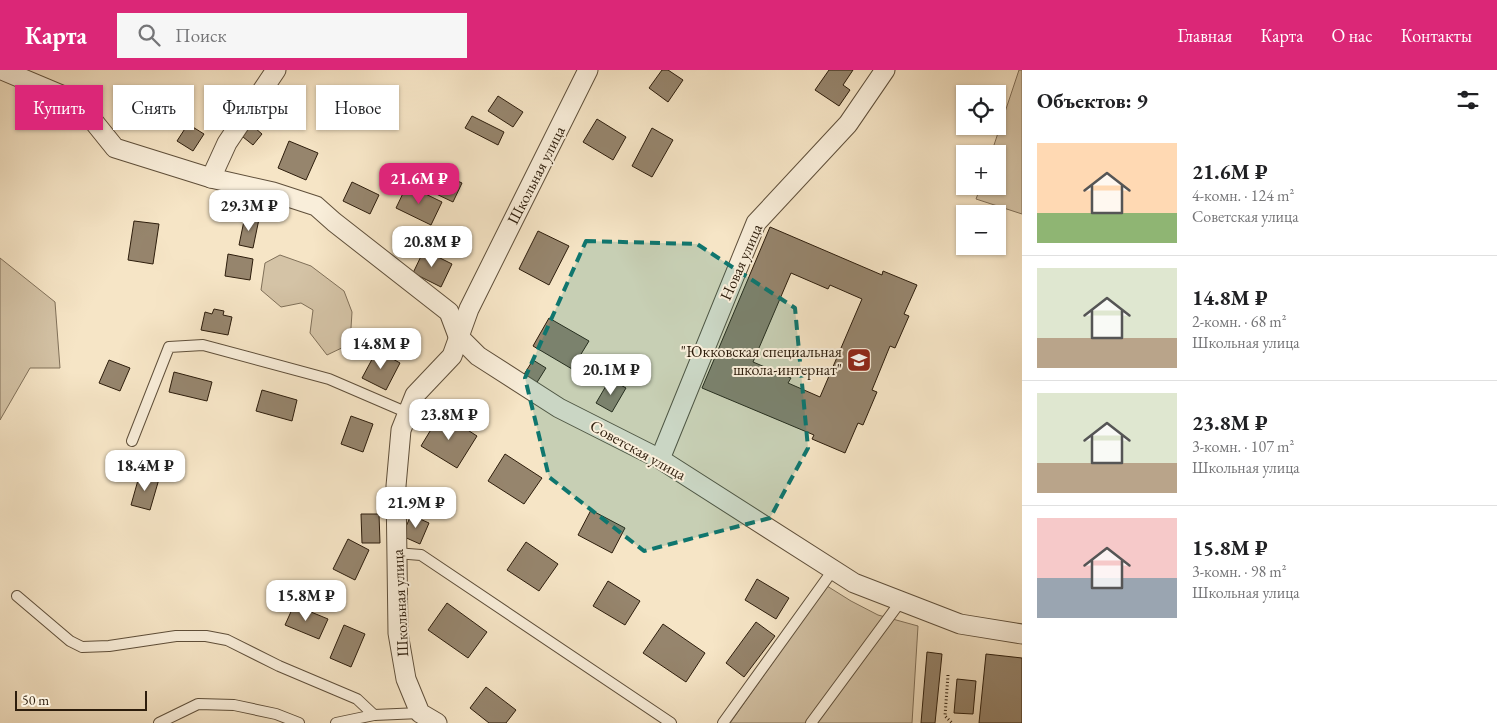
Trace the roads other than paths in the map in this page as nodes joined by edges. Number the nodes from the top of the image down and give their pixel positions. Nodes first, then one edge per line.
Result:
1 (2, 70) edge
2 (276, 70) edge
3 (588, 70) edge
4 (885, 70) edge
5 (211, 178) junction
6 (458, 336) junction
7 (408, 413) junction
8 (132, 441) dead end
9 (660, 459) junction
10 (396, 553) junction
11 (833, 570) junction
12 (17, 596) dead end
13 (901, 601) junction
14 (1022, 634) edge
15 (420, 713) junction
16 (374, 715) junction
17 (159, 723) edge
18 (299, 723) edge
19 (336, 723) edge
20 (437, 723) edge
21 (671, 723) edge
22 (723, 723) edge
23 (811, 723) edge

1 - 5 street, Советская улица
2 - 5 street
3 - 6 street, Школьная улица
4 - 9 street, Новая улица
5 - 6 street, Советская улица
6 - 7 street, Школьная улица
6 - 9 street, Советская улица
7 - 8 lane
7 - 10 street, Школьная улица
9 - 11 street, Советская улица
10 - 15 street, Школьная улица
10 - 21 lane
11 - 13 street, Советская улица
11 - 22 lane
12 - 16 lane
13 - 14 street, Советская улица
13 - 23 lane
15 - 16 lane
15 - 20 street
16 - 19 lane
17 - 18 lane

